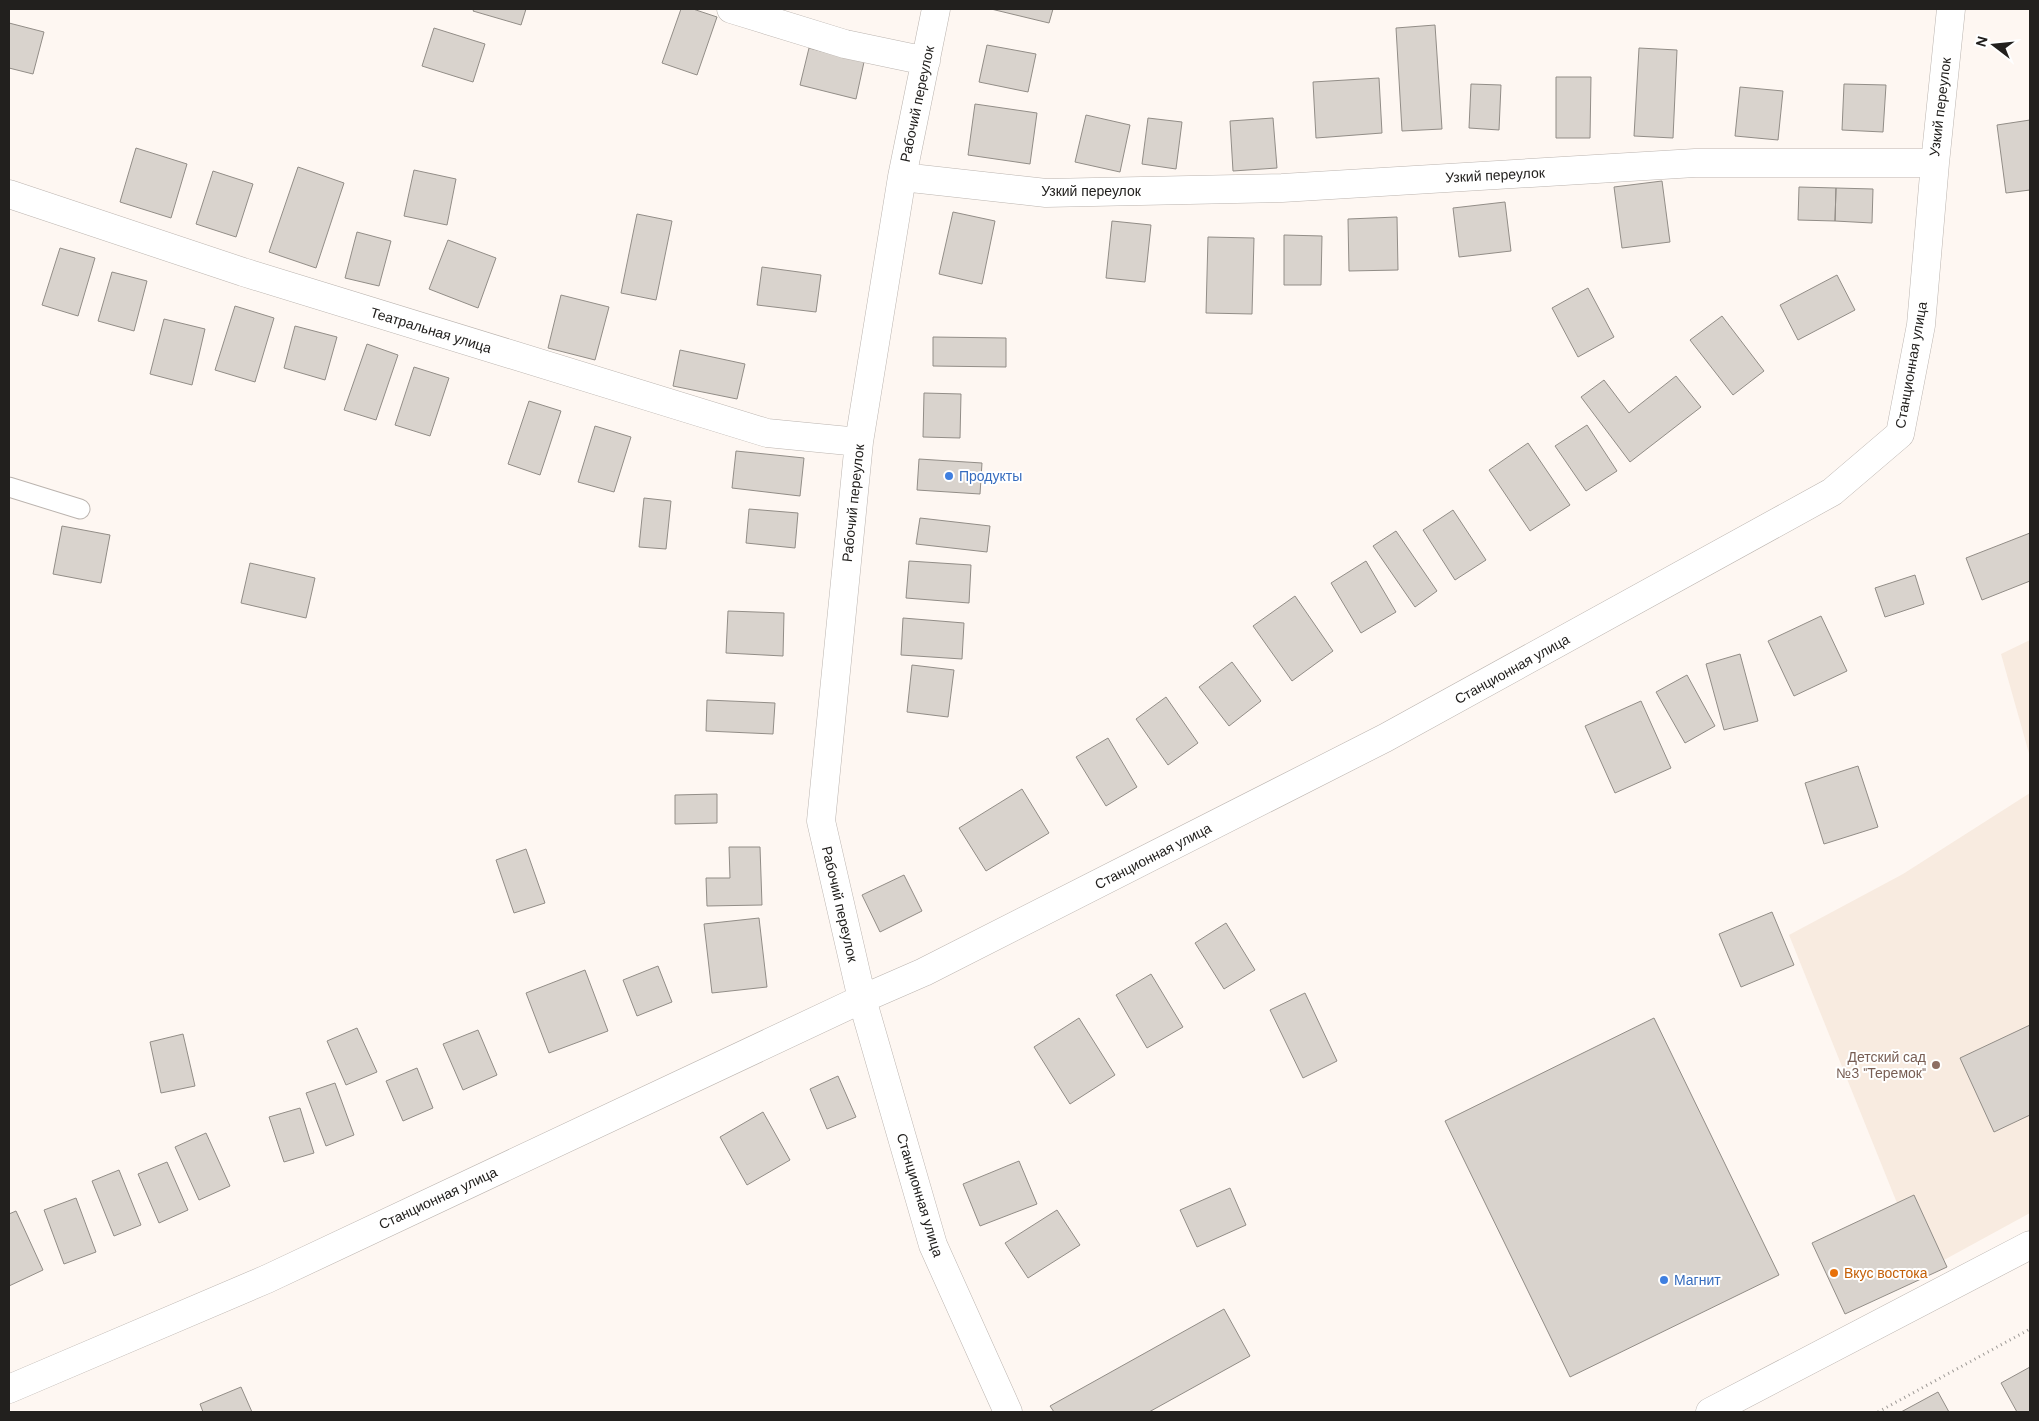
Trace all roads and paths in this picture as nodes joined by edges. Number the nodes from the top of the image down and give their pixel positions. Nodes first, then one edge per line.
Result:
1 (731, 9) edge
2 (936, 9) edge
3 (1952, 9) edge
4 (926, 61) junction
5 (1935, 163) junction
6 (902, 177) junction
7 (9, 194) edge
8 (858, 442) junction
9 (9, 487) edge
10 (80, 509) dead end
11 (862, 999) junction
12 (2030, 1245) edge
13 (2030, 1329) edge
14 (9, 1389) edge
15 (1008, 1412) edge
16 (1710, 1412) edge
17 (1878, 1412) edge

1 - 4 street
2 - 4 street, Рабочий переулок
3 - 5 street, Узкий переулок
4 - 6 street, Рабочий переулок
5 - 6 street, Узкий переулок
5 - 11 street, Станционная улица
6 - 8 street, Рабочий переулок
7 - 8 street, Театральная улица
8 - 11 street, Рабочий переулок
9 - 10 lane
11 - 14 street, Станционная улица
11 - 15 street, Станционная улица
12 - 16 street
13 - 17 path

